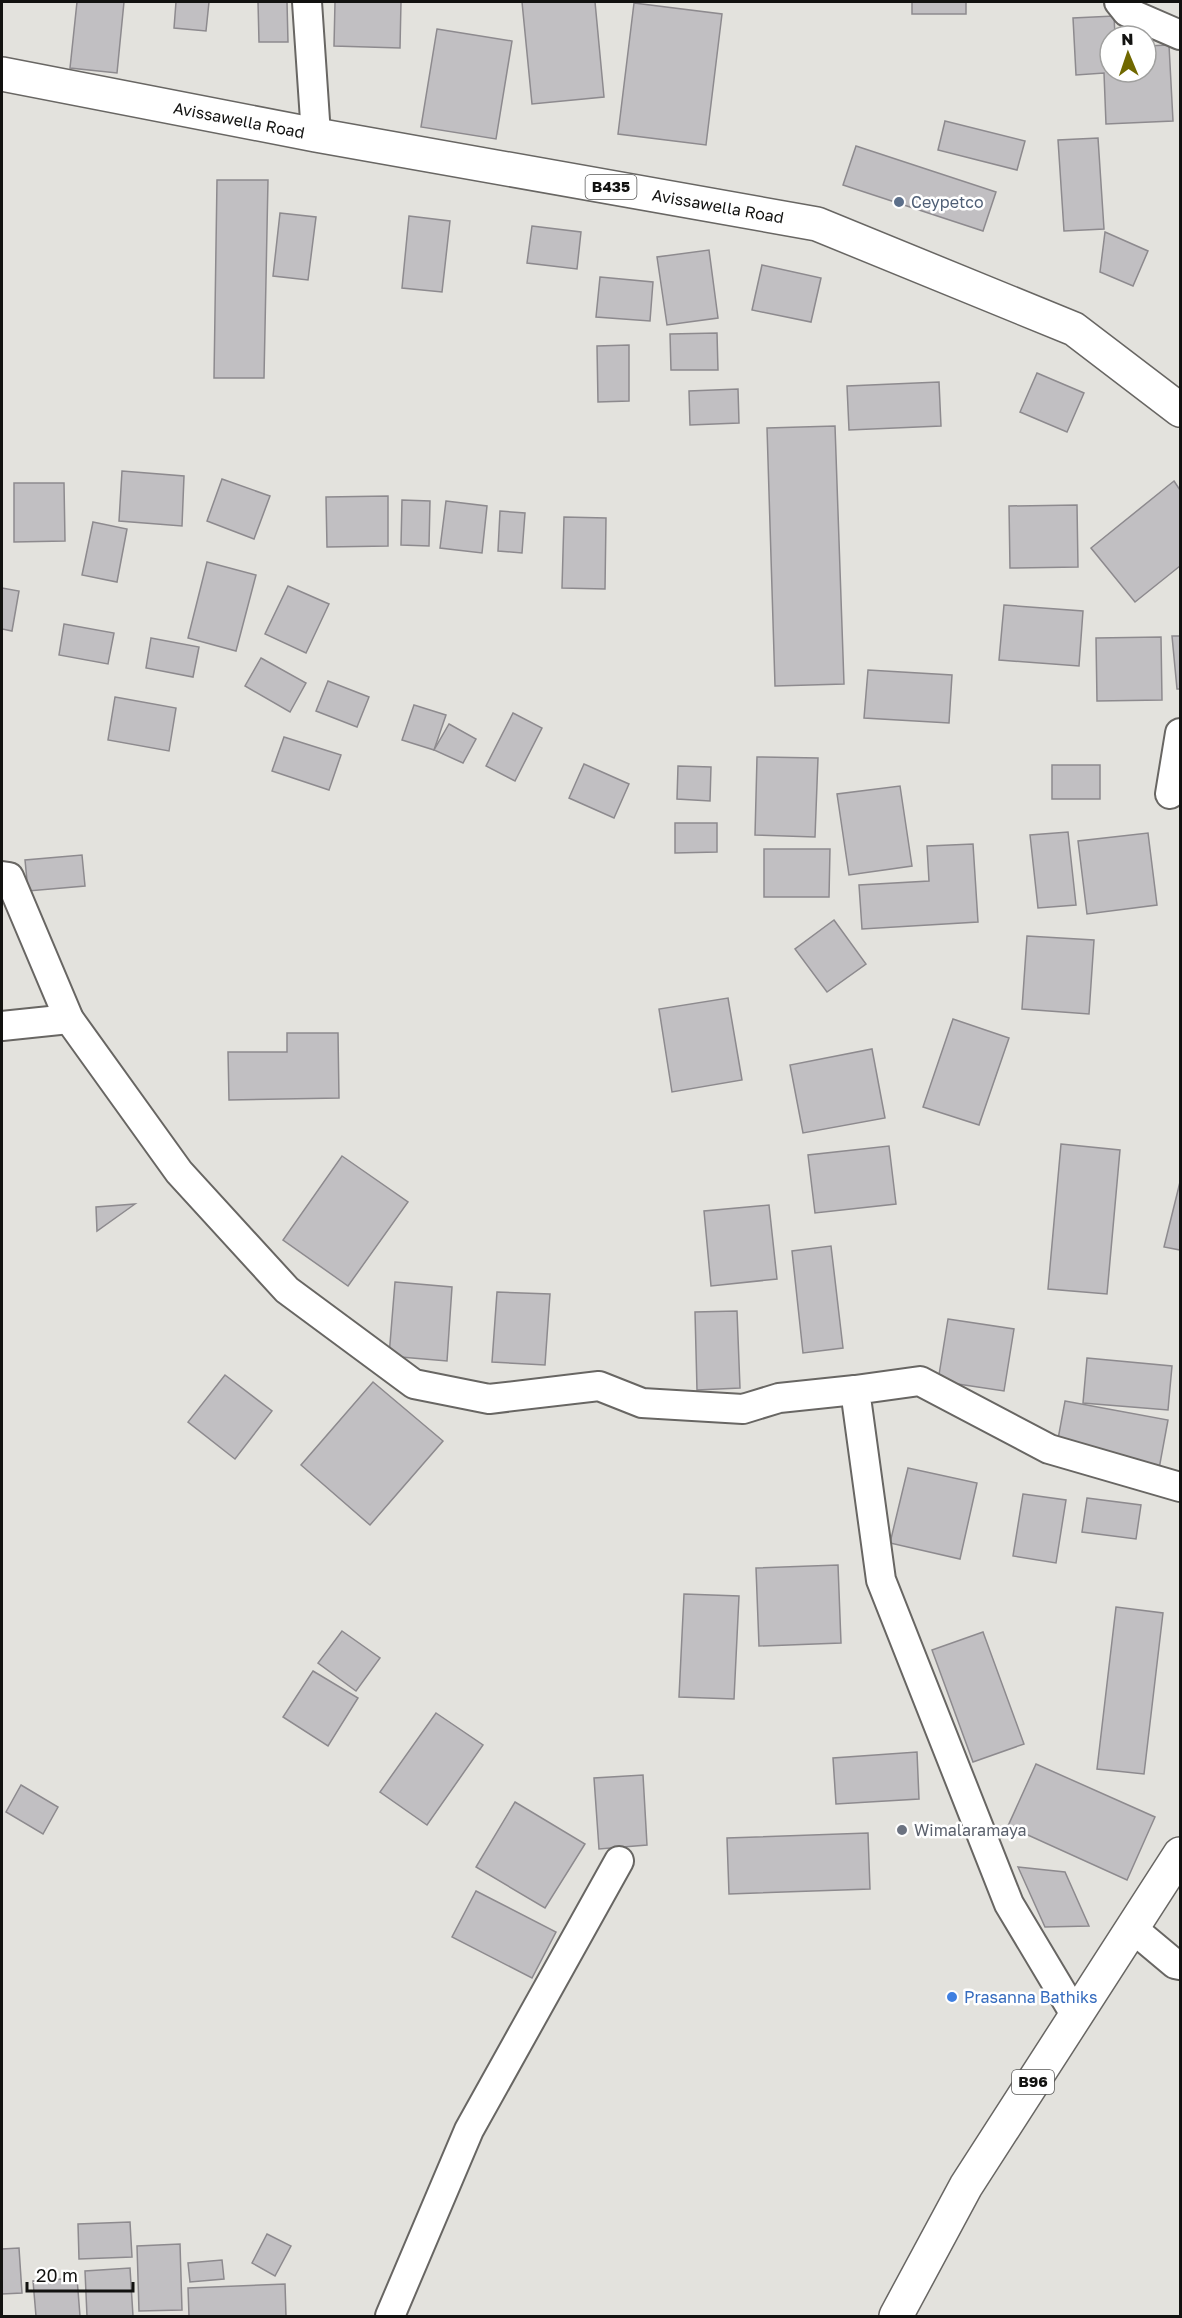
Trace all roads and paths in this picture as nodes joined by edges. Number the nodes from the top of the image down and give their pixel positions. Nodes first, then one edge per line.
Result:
1 (307, 2) edge
2 (1119, 2) edge
3 (1180, 35) edge
4 (2, 74) edge
5 (316, 135) junction
6 (1180, 410) edge
7 (1180, 733) edge
8 (1170, 795) dead end
9 (2, 876) edge
10 (69, 1019) junction
11 (2, 1026) edge
12 (855, 1390) junction
13 (1180, 1487) edge
14 (1180, 1854) edge
15 (619, 1861) dead end
16 (1132, 1928) junction
17 (1180, 1965) edge
18 (1076, 2016) junction
19 (390, 2316) edge
20 (897, 2316) edge

1 - 5 street
2 - 3 street
4 - 5 main road, Avissawella Road / B435
5 - 6 main road, Avissawella Road / B435
7 - 8 street
9 - 10 street
10 - 11 street
10 - 12 street
12 - 13 street
12 - 18 street
14 - 16 main road, B96
15 - 19 street
16 - 17 street
16 - 18 main road, B96
18 - 20 main road, B96

